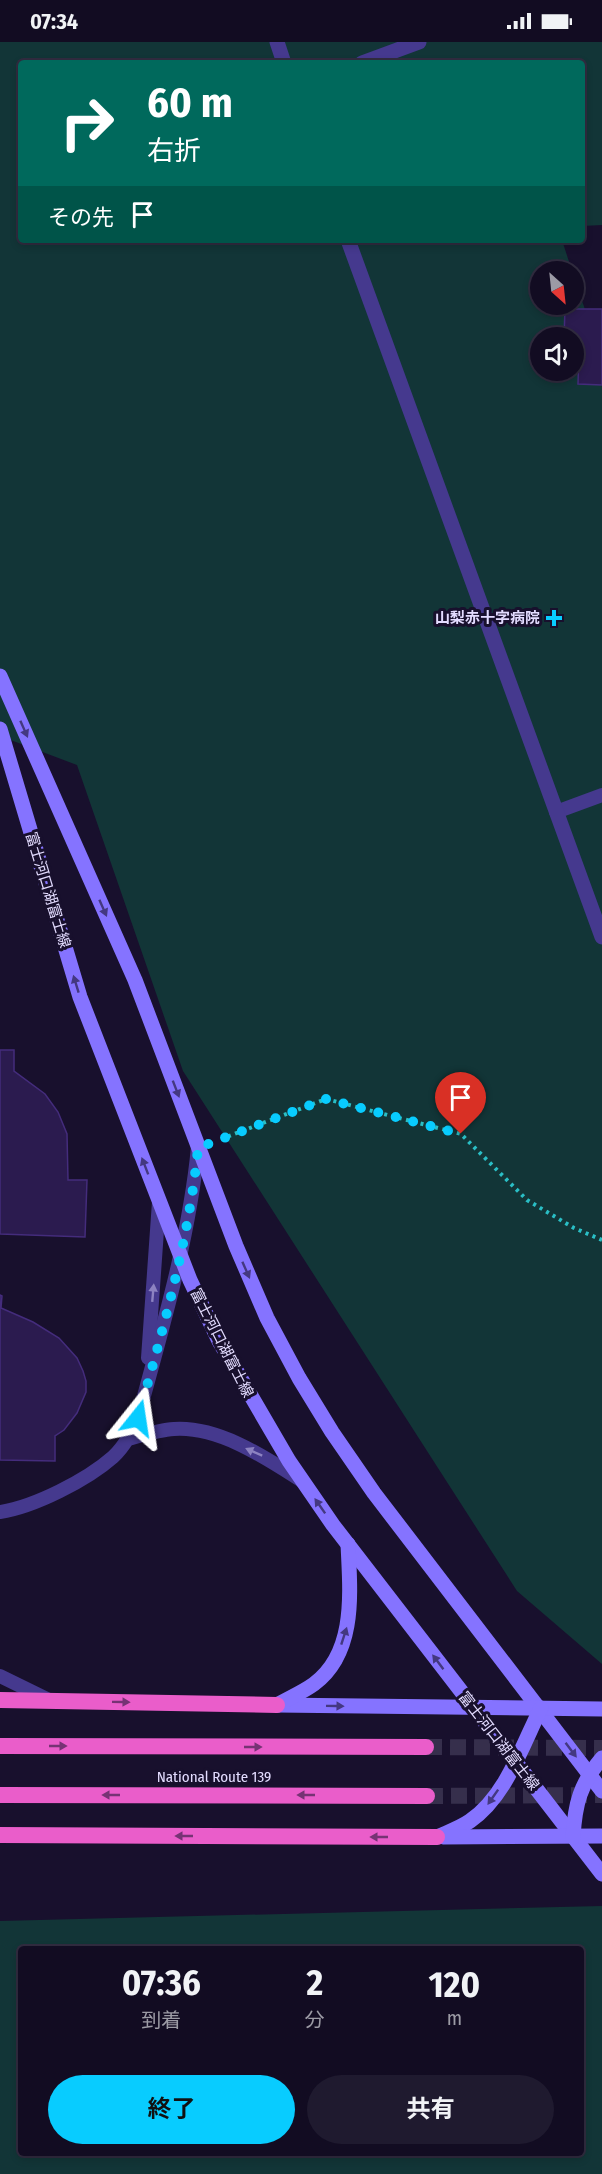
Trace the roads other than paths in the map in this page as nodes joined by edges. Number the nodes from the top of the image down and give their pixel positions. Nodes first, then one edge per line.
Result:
1 (277, 42) edge
2 (419, 42) edge
3 (283, 60) edge
4 (370, 60) edge
5 (349, 243) edge
6 (0, 676) edge
7 (0, 729) edge
8 (602, 795) edge
9 (556, 812) junction
10 (602, 937) edge
11 (198, 1148) junction
12 (159, 1202) junction
13 (181, 1257) junction
14 (145, 1394) junction
15 (128, 1439) junction
16 (304, 1482) junction
17 (0, 1512) edge
18 (348, 1544) junction
19 (0, 1676) edge
20 (0, 1700) edge
21 (51, 1701) junction
22 (277, 1705) junction
23 (474, 1708) junction
24 (541, 1708) junction
25 (602, 1708) edge
26 (0, 1746) edge
27 (426, 1748) tunnel mouth
28 (602, 1758) edge
29 (515, 1761) junction
30 (589, 1773) junction
31 (602, 1791) edge
32 (0, 1795) edge
33 (428, 1796) tunnel mouth
34 (0, 1835) edge
35 (602, 1836) edge
36 (437, 1837) junction
37 (573, 1837) junction
38 (602, 1874) edge

1 - 3 street
2 - 4 street
5 - 9 street
6 -> 11 main road
12 -> 7 main road, 富士河口湖富士線
8 - 9 lane
9 - 10 street
11 - 13 lane
11 -> 24 main road
12 - 13 main road, 富士河口湖富士線
14 -> 12 lane
13 - 14 lane
13 - 16 main road, 富士河口湖富士線
14 - 15 lane
16 -> 15 lane
15 - 17 lane
18 -> 16 main road, 富士河口湖富士線
22 -> 18 main road
23 -> 18 main road, 富士河口湖富士線
19 - 21 lane
20 - 21 highway
21 -> 22 highway
22 -> 23 main road
23 - 24 main road
23 - 29 main road, 富士河口湖富士線
24 - 25 main road
24 - 29 main road
24 -> 30 main road
26 -> 27 highway, National Route 139
28 - 30 main road
29 -> 36 main road
29 - 37 main road, 富士河口湖富士線
30 - 31 main road
30 - 37 main road
33 -> 32 highway, National Route 139
36 -> 34 highway
35 - 37 main road
36 - 37 main road
37 - 38 main road, 富士河口湖富士線

